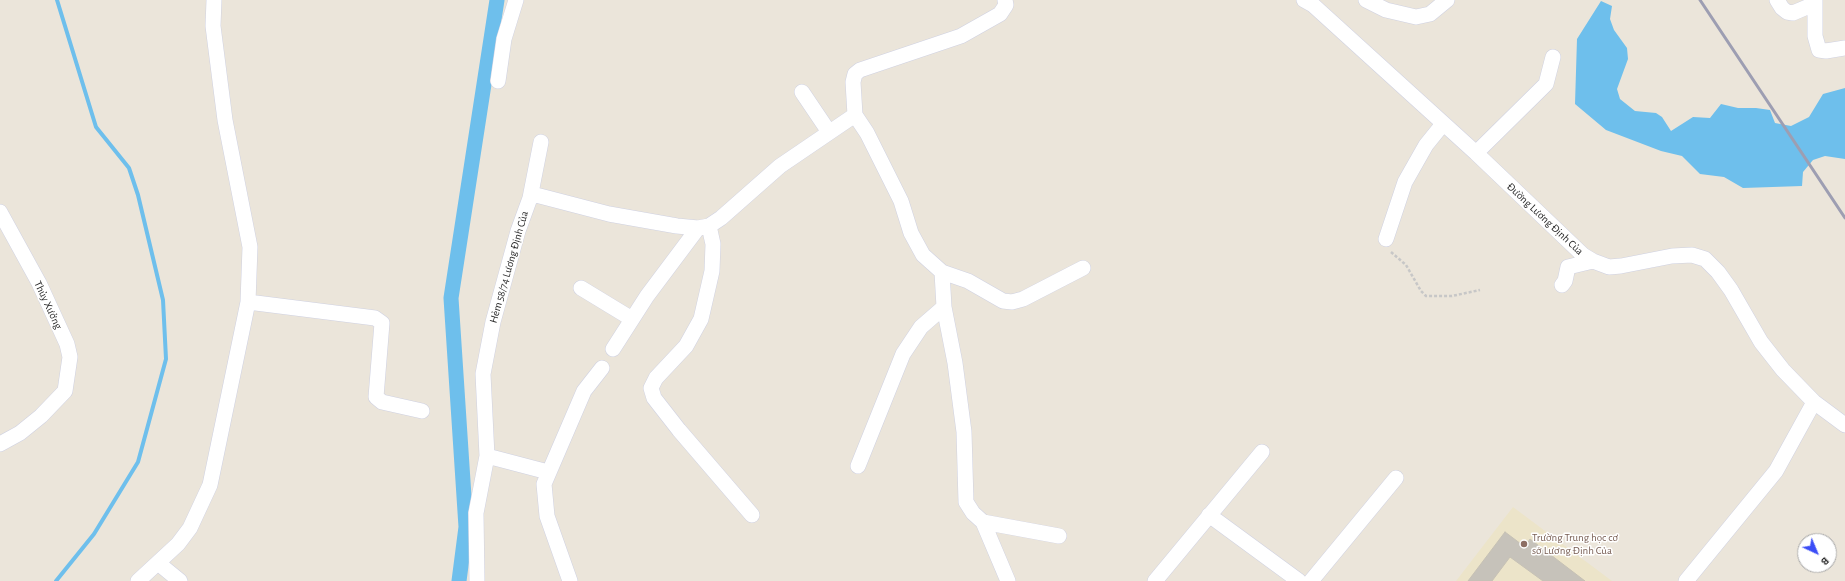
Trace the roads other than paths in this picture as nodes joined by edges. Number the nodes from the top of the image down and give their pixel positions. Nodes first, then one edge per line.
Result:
1 (214, 0) edge
2 (516, 0) edge
3 (1006, 0) edge
4 (1366, 0) edge
5 (1447, 0) edge
6 (1777, 0) edge
7 (1312, 2) edge
8 (1815, 2) edge
9 (1845, 48) edge
10 (1553, 57) dead end
11 (498, 81) dead end
12 (802, 92) dead end
13 (855, 115) junction
14 (1443, 124) junction
15 (829, 132) junction
16 (540, 142) dead end
17 (1476, 153) junction
18 (530, 198) junction
19 (0, 212) edge
20 (704, 227) junction
21 (1386, 239) road end
22 (1593, 261) junction
23 (1083, 268) dead end
24 (942, 272) junction
25 (1562, 285) dead end
26 (581, 288) dead end
27 (248, 302) junction
28 (944, 307) junction
29 (632, 319) junction
30 (613, 349) dead end
31 (602, 368) dead end
32 (1814, 402) junction
33 (422, 411) dead end
34 (1845, 425) edge
35 (0, 444) edge
36 (1262, 452) dead end
37 (487, 456) junction
38 (858, 466) dead end
39 (548, 472) junction
40 (1396, 478) dead end
41 (752, 515) dead end
42 (1209, 515) junction
43 (984, 522) junction
44 (1059, 536) dead end
45 (158, 564) junction
46 (138, 581) edge
47 (180, 581) edge
48 (477, 581) edge
49 (570, 581) edge
50 (1009, 581) edge
51 (1155, 581) edge
52 (1299, 581) edge
53 (1311, 581) edge
54 (1686, 581) edge

1 - 27 street
2 - 11 street
3 - 13 street
4 - 5 street
6 - 8 street
7 - 14 street, Đường Lương Định Của
8 - 9 street
10 - 17 street
12 - 15 street
13 - 15 street
13 - 24 street
14 - 17 street, Đường Lương Định Của
14 - 21 street
15 - 20 street
16 - 18 street
17 - 22 street, Đường Lương Định Của
18 - 20 street, Hẻm 58/74 Lương Định Của
18 - 37 street, Hẻm 58/74 Lương Định Của
19 - 35 street, Thủy Xưởng
20 - 29 street
20 - 41 street
22 - 25 street
22 - 32 street, Đường Lương Định Của
23 - 24 street
24 - 28 street
26 - 29 street
27 - 33 street
27 - 45 street
28 - 38 street
28 - 43 street
29 - 30 street
31 - 39 street
32 - 34 street, Đường Lương Định Của
32 - 54 street
36 - 42 street
37 - 39 street
37 - 48 street, Hẻm 58/74 Lương Định Của
39 - 49 street
40 - 53 street
42 - 51 street
42 - 52 street
43 - 44 street
43 - 50 street
45 - 46 street
45 - 47 street

